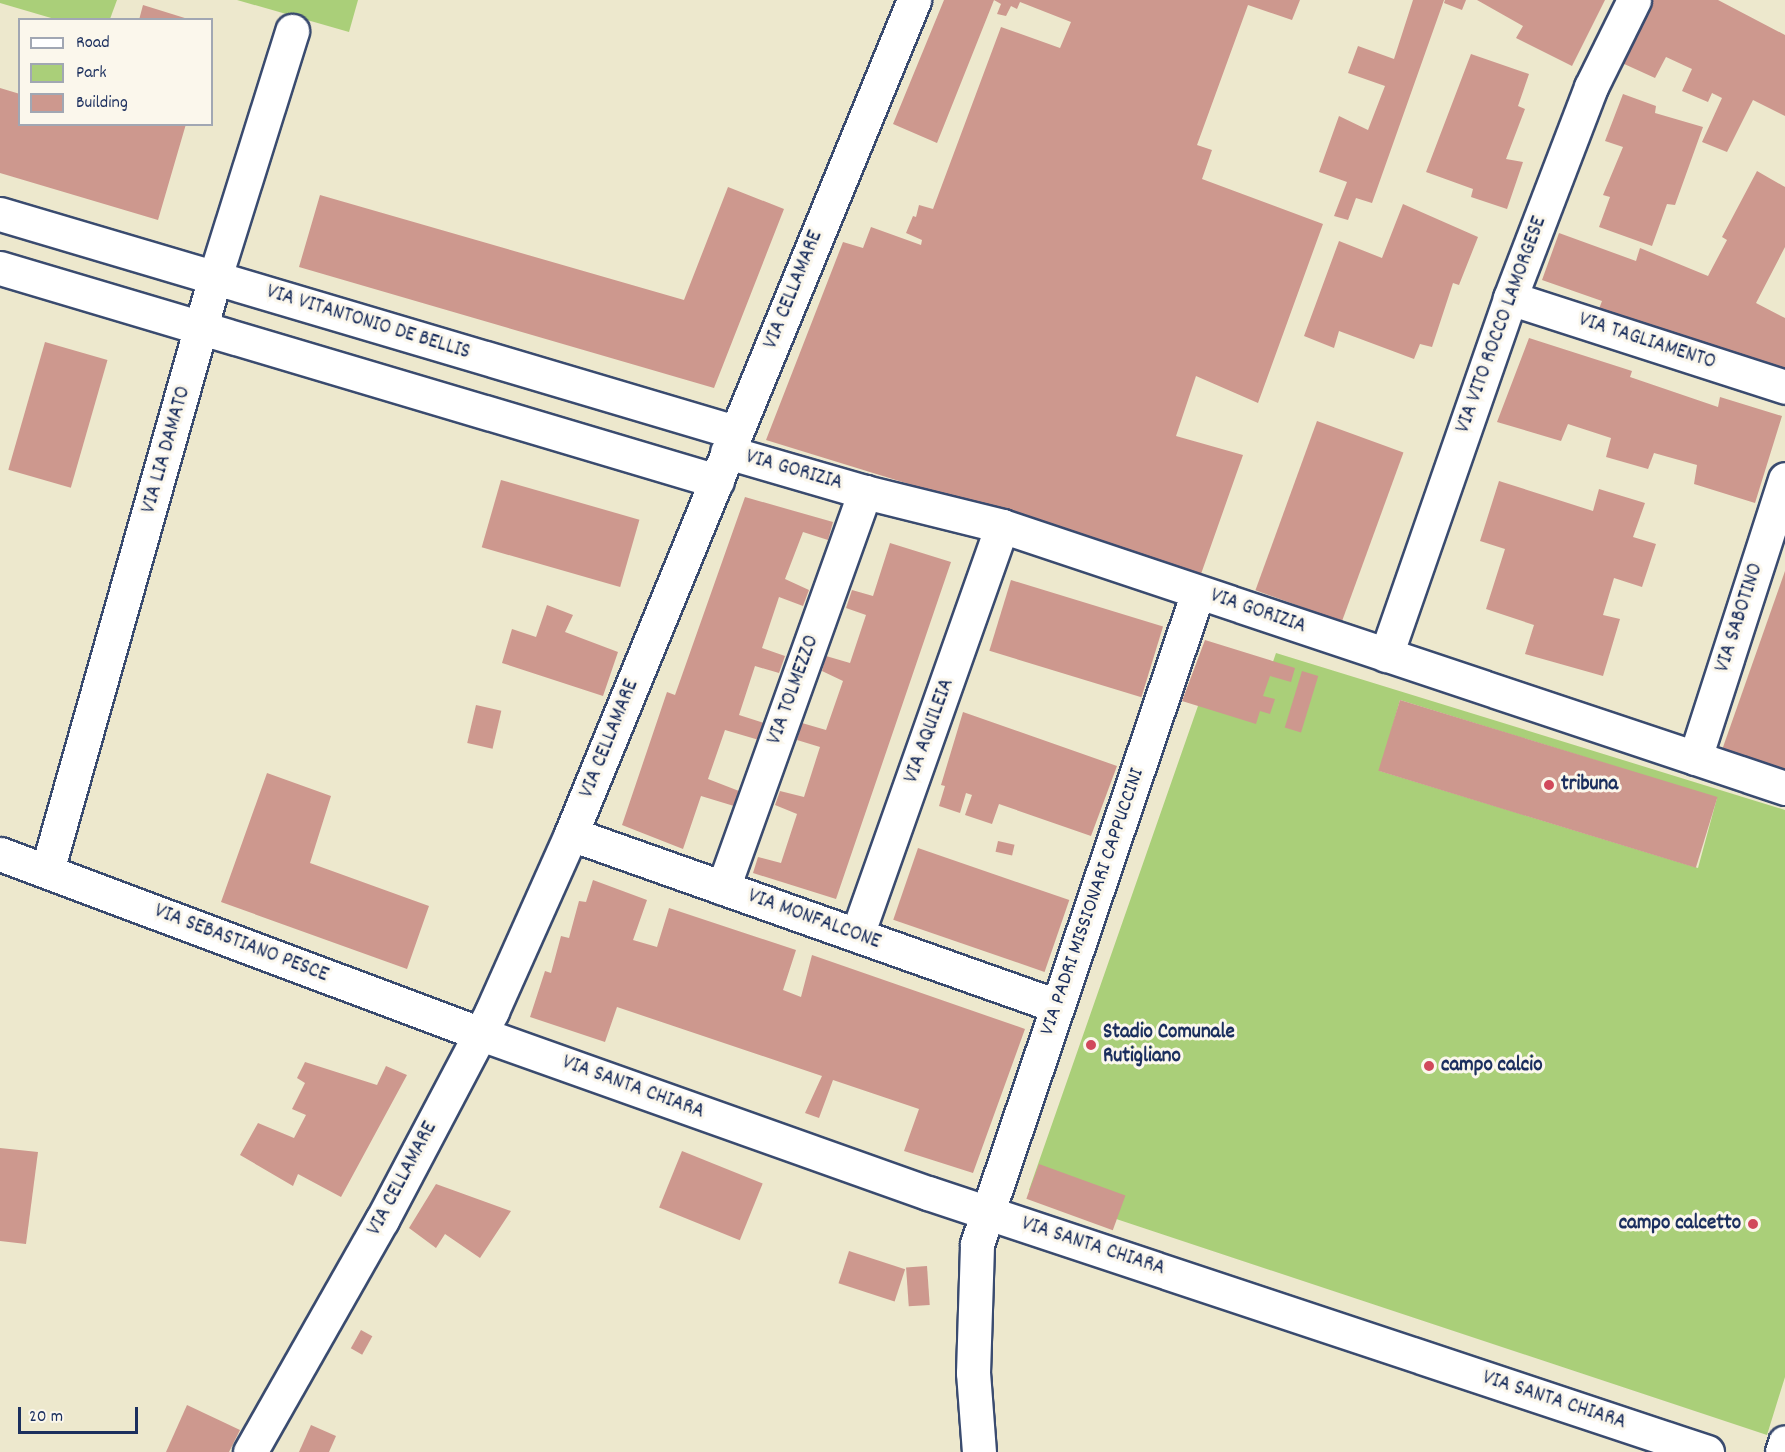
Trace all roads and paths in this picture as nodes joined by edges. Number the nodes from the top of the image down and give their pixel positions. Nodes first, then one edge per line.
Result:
1 (914, 0) edge
2 (1634, 0) edge
3 (292, 31) dead end
4 (0, 214) edge
5 (0, 268) edge
6 (215, 277) junction
7 (1510, 298) junction
8 (202, 327) junction
9 (1785, 387) edge
10 (727, 455) junction
11 (1785, 479) edge
12 (865, 492) junction
13 (1002, 526) junction
14 (1198, 592) junction
15 (1386, 655) junction
16 (1695, 758) junction
17 (1785, 788) edge
18 (571, 834) junction
19 (0, 854) edge
20 (46, 871) junction
21 (723, 888) junction
22 (857, 935) junction
23 (1057, 1006) junction
24 (481, 1034) junction
25 (987, 1211) junction
26 (1785, 1442) edge
27 (250, 1452) edge
28 (979, 1452) edge
29 (1707, 1452) edge
30 (1782, 1452) edge

1 - 10 street, VIA CELLAMARE
2 - 7 street, VIA VITO ROCCO LAMORGESE
3 - 6 street, VIA LIA DAMATO
4 - 6 street, VIA VITANTONIO DE BELLIS
5 - 8 street
6 - 8 street, VIA LIA DAMATO
6 - 10 street, VIA VITANTONIO DE BELLIS
7 - 9 street, VIA TAGLIAMENTO
7 - 15 street, VIA VITO ROCCO LAMORGESE
8 - 10 street
8 - 20 street, VIA LIA DAMATO
10 - 12 street, VIA GORIZIA
10 - 18 street, VIA CELLAMARE
11 - 16 street, VIA SABOTINO
12 - 13 street, VIA GORIZIA
12 - 21 street, VIA TOLMEZZO
13 - 14 street, VIA GORIZIA
13 - 22 street, VIA AQUILEIA
14 - 15 street, VIA GORIZIA
14 - 23 street, VIA PADRI MISSIONARI CAPPUCCINI
15 - 16 street, VIA GORIZIA
16 - 17 street, VIA GORIZIA
18 - 21 street, VIA MONFALCONE
18 - 24 street, VIA CELLAMARE
19 - 20 street, VIA SEBASTIANO PESCE
20 - 24 street, VIA SEBASTIANO PESCE
21 - 22 street, VIA MONFALCONE
22 - 23 street, VIA MONFALCONE
23 - 25 street, VIA PADRI MISSIONARI CAPPUCCINI
24 - 25 street, VIA SANTA CHIARA
24 - 27 street, VIA CELLAMARE
25 - 28 street, VIA PADRI MISSIONARI CAPPUCCINI
25 - 29 street, VIA SANTA CHIARA
26 - 30 street

